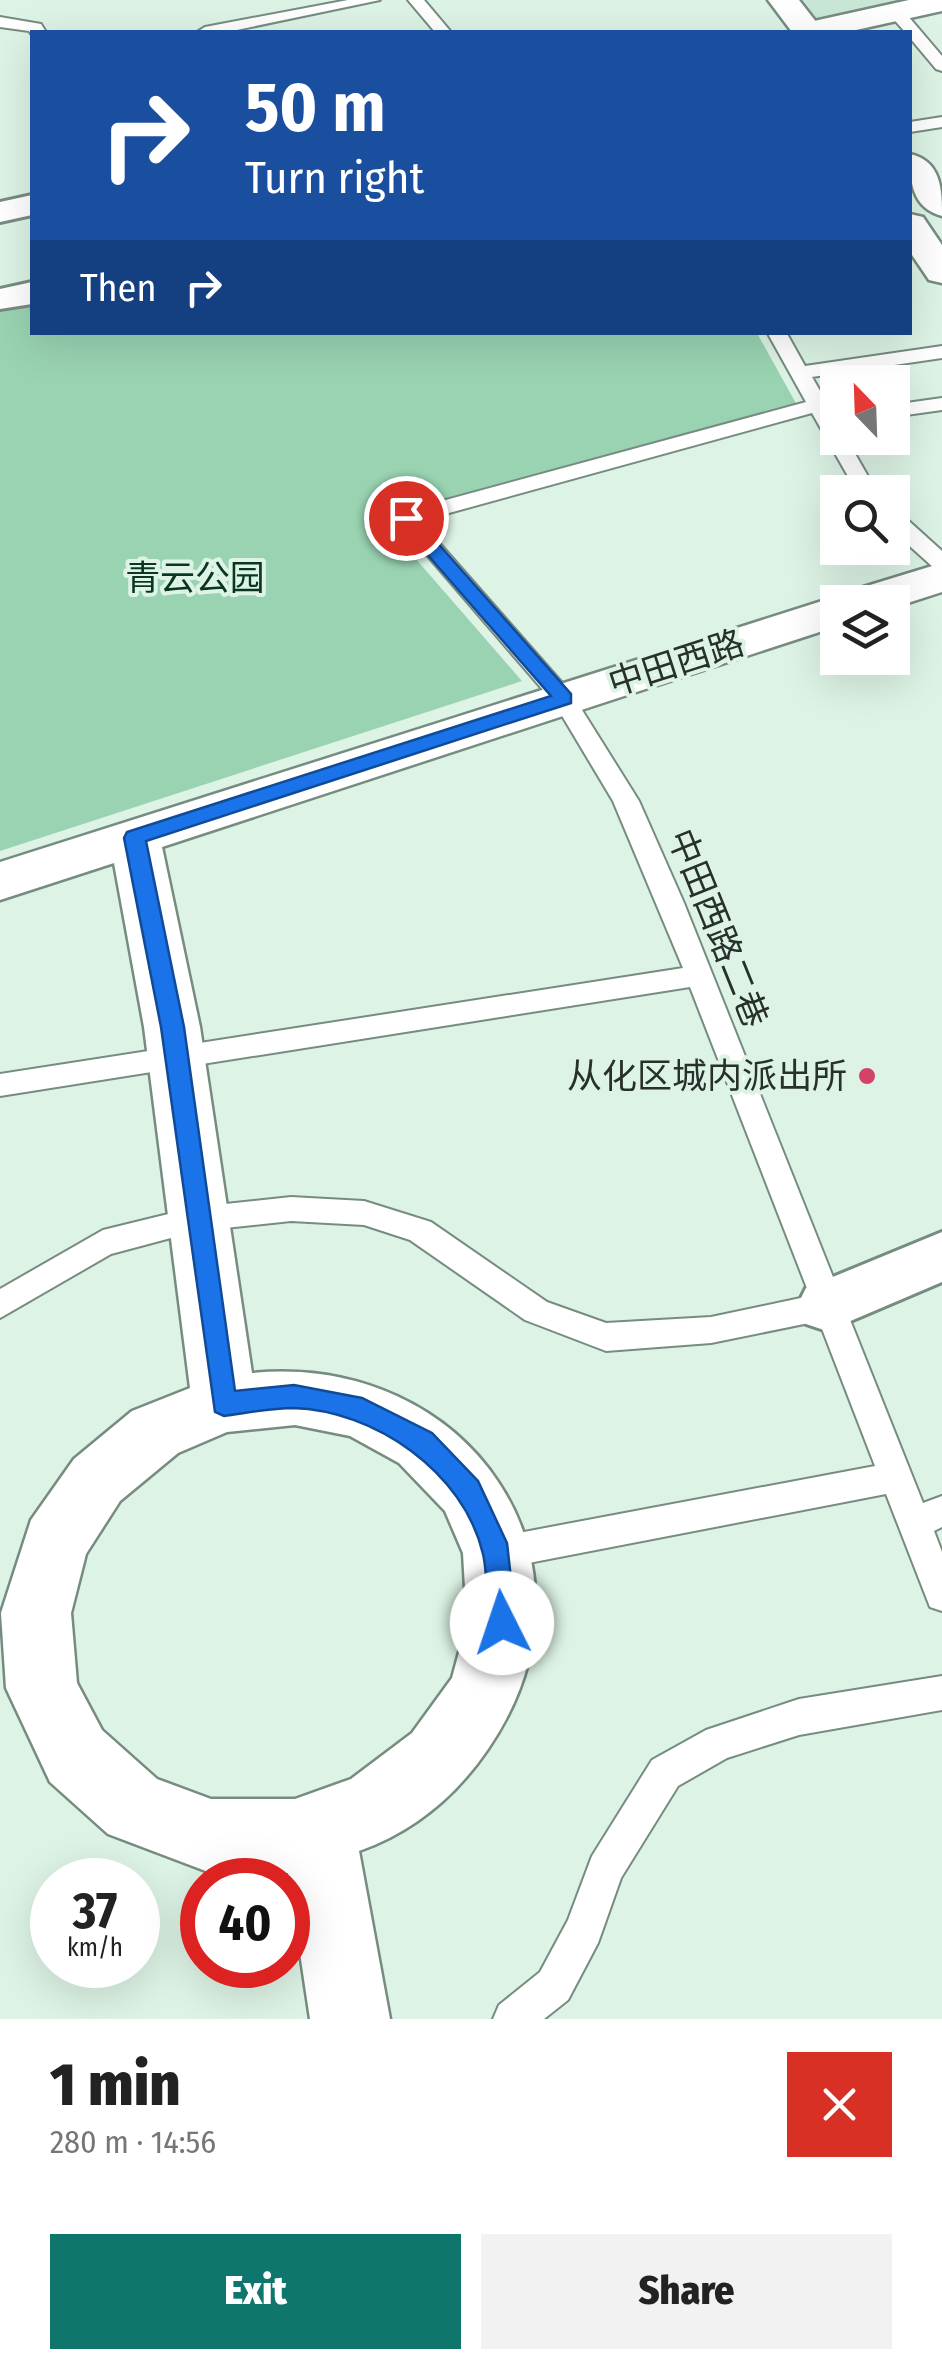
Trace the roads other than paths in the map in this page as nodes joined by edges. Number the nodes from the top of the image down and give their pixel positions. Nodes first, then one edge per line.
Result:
1 (372, 0) edge
2 (416, 0) edge
3 (783, 0) edge
4 (942, 2) edge
5 (896, 12) junction
6 (0, 22) edge
7 (36, 30) edge
8 (215, 30) edge
9 (441, 30) edge
10 (806, 30) edge
11 (816, 30) edge
12 (911, 30) edge
13 (912, 31) edge
14 (942, 66) edge
15 (942, 122) edge
16 (912, 127) edge
17 (912, 167) edge
18 (30, 205) edge
19 (942, 205) edge
20 (0, 212) edge
21 (912, 227) edge
22 (942, 272) edge
23 (778, 335) edge
24 (942, 352) edge
25 (799, 373) junction
26 (820, 404) edge
27 (942, 404) edge
28 (910, 408) edge
29 (820, 417) edge
30 (910, 534) edge
31 (942, 563) edge
32 (942, 577) edge
33 (910, 587) edge
34 (820, 617) edge
35 (564, 699) junction
36 (135, 838) junction
37 (0, 881) edge
38 (698, 976) junction
39 (176, 1059) junction
40 (0, 1085) edge
41 (197, 1219) junction
42 (942, 1256) edge
43 (0, 1306) edge
44 (828, 1306) junction
45 (224, 1404) junction
46 (895, 1477) junction
47 (928, 1518) edge
48 (497, 1553) junction
49 (942, 1595) edge
50 (942, 1693) edge
51 (318, 1827) junction
52 (350, 2019) edge
53 (513, 2019) edge

1 - 8 lane
2 - 9 lane
3 - 10 street
4 - 5 street
5 - 11 street
5 - 12 lane
6 - 7 lane
13 - 14 lane
15 - 16 lane
17 - 19 street
18 - 20 street
21 - 22 street
23 - 25 lane
24 - 25 lane
25 - 26 lane
27 - 28 lane
29 - 35 lane, 中田西路二巷
30 - 31 lane
32 - 33 street
34 - 35 street, 中田西路
35 - 36 street, 中田西路
35 - 38 lane, 中田西路二巷
36 - 37 street, 中田西路
36 - 39 street
38 - 39 lane
38 - 44 lane, 中田西路二巷
39 - 40 lane
39 - 41 street
41 - 43 lane
41 - 44 lane
41 - 45 street
42 - 44 street
44 - 46 lane, 中田西路二巷
45 - 48 street
45 - 51 street
46 - 47 lane, 中田西路二巷
46 - 48 lane
47 - 49 lane, 中田西路二巷
48 - 51 street
50 - 53 lane
51 - 52 street

